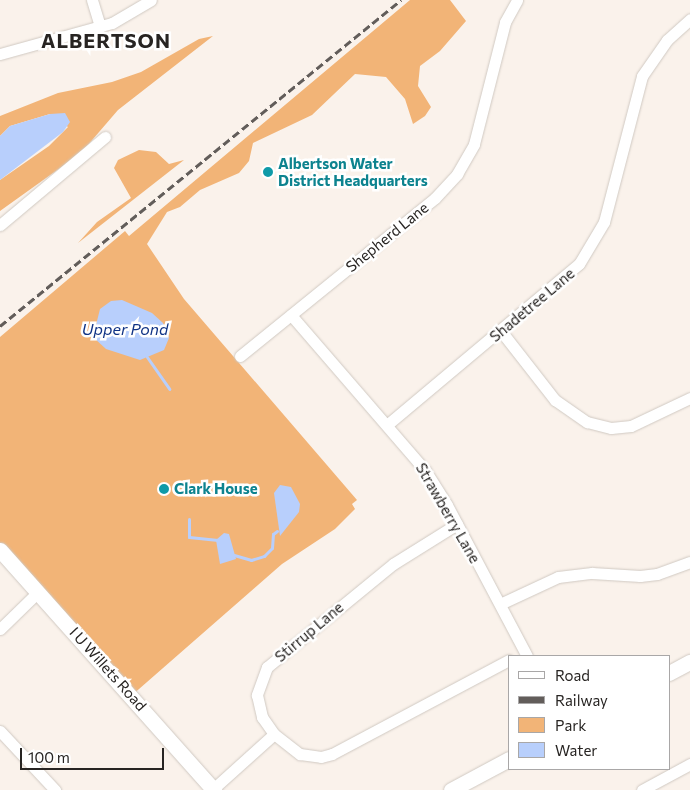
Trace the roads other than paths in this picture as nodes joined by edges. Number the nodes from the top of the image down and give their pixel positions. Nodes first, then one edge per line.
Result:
1 (92, 0) edge
2 (150, 0) edge
3 (517, 0) edge
4 (690, 19) edge
5 (100, 28) junction
6 (0, 54) edge
7 (105, 137) dead end
8 (0, 225) edge
9 (291, 315) junction
10 (501, 331) junction
11 (240, 356) dead end
12 (690, 398) edge
13 (388, 424) junction
14 (457, 524) junction
15 (0, 550) edge
16 (690, 562) edge
17 (38, 592) junction
18 (500, 604) junction
19 (0, 629) edge
20 (522, 655) edge
21 (508, 661) edge
22 (690, 662) edge
23 (670, 672) edge
24 (0, 732) edge
25 (274, 734) junction
26 (508, 760) edge
27 (690, 764) edge
28 (213, 789) edge
29 (54, 790) edge
30 (451, 790) edge
31 (642, 790) edge

1 - 5 street
2 - 5 street
3 - 9 street, Shepherd Lane
4 - 10 street, Shadetree Lane
5 - 6 street
7 - 8 street
9 - 11 street, Shepherd Lane
9 - 13 street, Strawberry Lane
10 - 12 street
10 - 13 street, Shadetree Lane
13 - 14 street, Strawberry Lane
14 - 18 street, Strawberry Lane
14 - 25 street, Stirrup Lane
15 - 17 main road, I U Willets Road
16 - 18 street
17 - 19 street
17 - 28 main road, I U Willets Road
18 - 20 street, Strawberry Lane
21 - 25 street, Stirrup Lane
22 - 23 main road
24 - 29 street
25 - 28 street
26 - 30 main road
27 - 31 street

